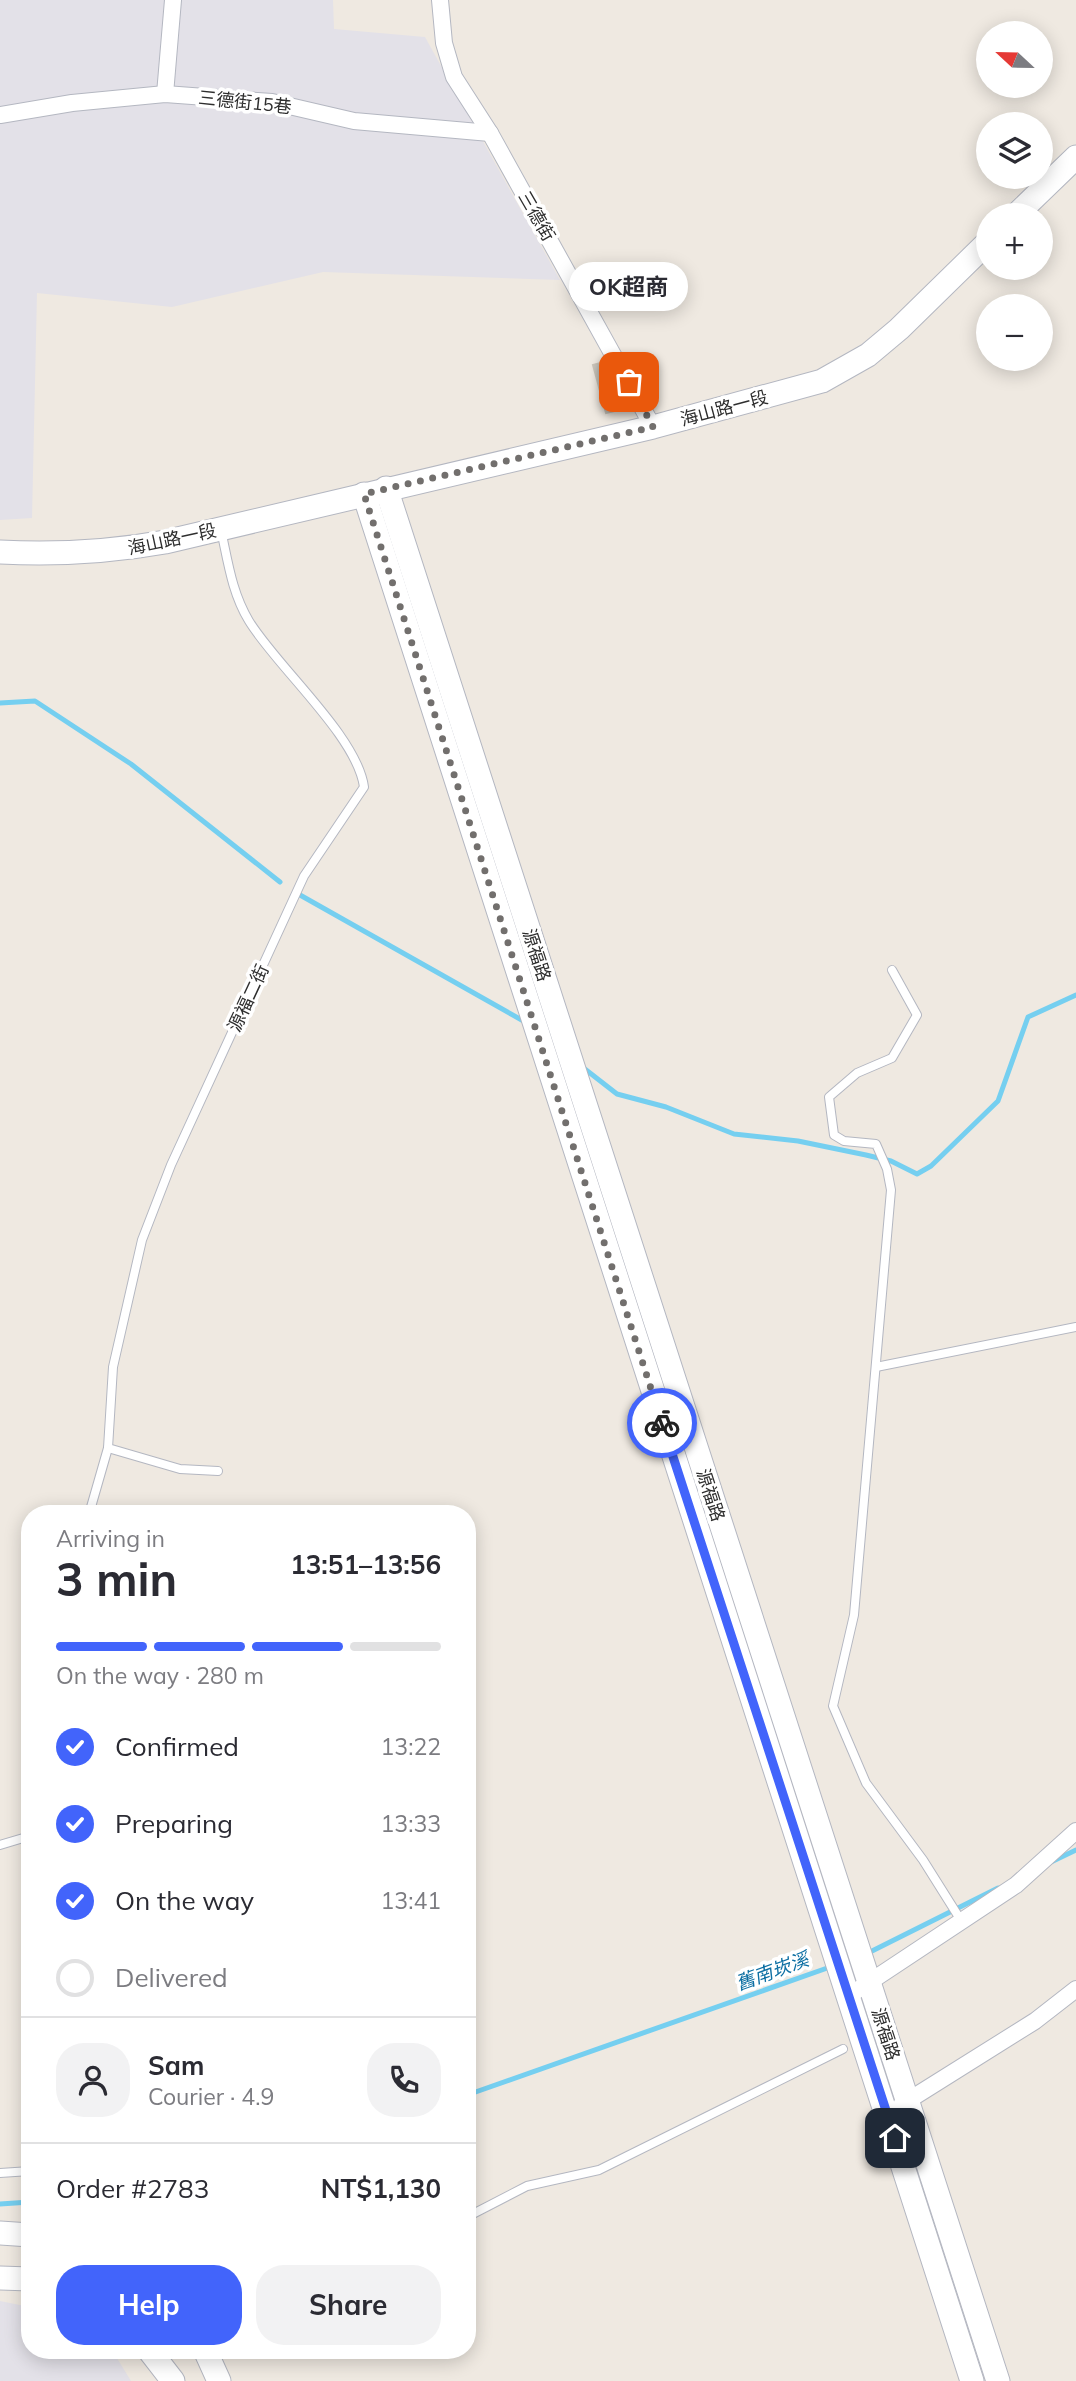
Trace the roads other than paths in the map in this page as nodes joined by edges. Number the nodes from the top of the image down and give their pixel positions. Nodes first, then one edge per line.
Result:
1 (173, 0) edge
2 (440, 0) edge
3 (165, 94) junction
4 (0, 115) edge
5 (490, 133) junction
6 (1076, 157) edge
7 (1028, 203) edge
8 (976, 254) edge
9 (653, 427) junction
10 (375, 491) junction
11 (221, 528) junction
12 (0, 552) edge
13 (892, 970) dead end
14 (1076, 1327) edge
15 (876, 1367) junction
16 (107, 1448) junction
17 (218, 1471) dead end
18 (91, 1505) edge
19 (1076, 1831) edge
20 (21, 1839) edge
21 (0, 1845) edge
22 (962, 1921) junction
23 (869, 1985) junction
24 (1076, 1989) edge
25 (847, 1997) junction
26 (843, 2049) dead end
27 (908, 2102) junction
28 (886, 2112) junction
29 (21, 2172) edge
30 (0, 2174) edge
31 (476, 2212) edge
32 (0, 2233) edge
33 (21, 2234) edge
34 (0, 2278) edge
35 (21, 2278) edge
36 (156, 2359) edge
37 (209, 2359) edge
38 (173, 2381) edge
39 (219, 2381) edge
40 (972, 2381) edge
41 (998, 2381) edge

1 - 3 street
2 - 5 street, 三德街
3 - 4 street, 三德街15巷
3 - 5 street, 三德街15巷
5 - 9 street, 三德街
6 - 7 street
8 - 9 street, 海山路一段
9 - 10 street, 海山路一段
10 - 11 street, 海山路一段
10 - 23 street, 源福路
10 - 25 street, 源福路
11 - 12 street, 海山路一段
11 - 16 lane, 源福二街
13 - 15 lane
14 - 15 lane
15 - 22 lane
16 - 17 lane
16 - 18 lane, 源福二街
19 - 22 street
20 - 21 lane
22 - 23 street
23 - 25 street
23 - 27 street, 源福路
24 - 27 street
25 - 28 street, 源福路
26 - 31 lane
27 - 28 street
27 - 41 street, 源福路
28 - 40 street, 源福路
29 - 30 lane
32 - 33 street
34 - 35 street
36 - 38 street
37 - 39 street

